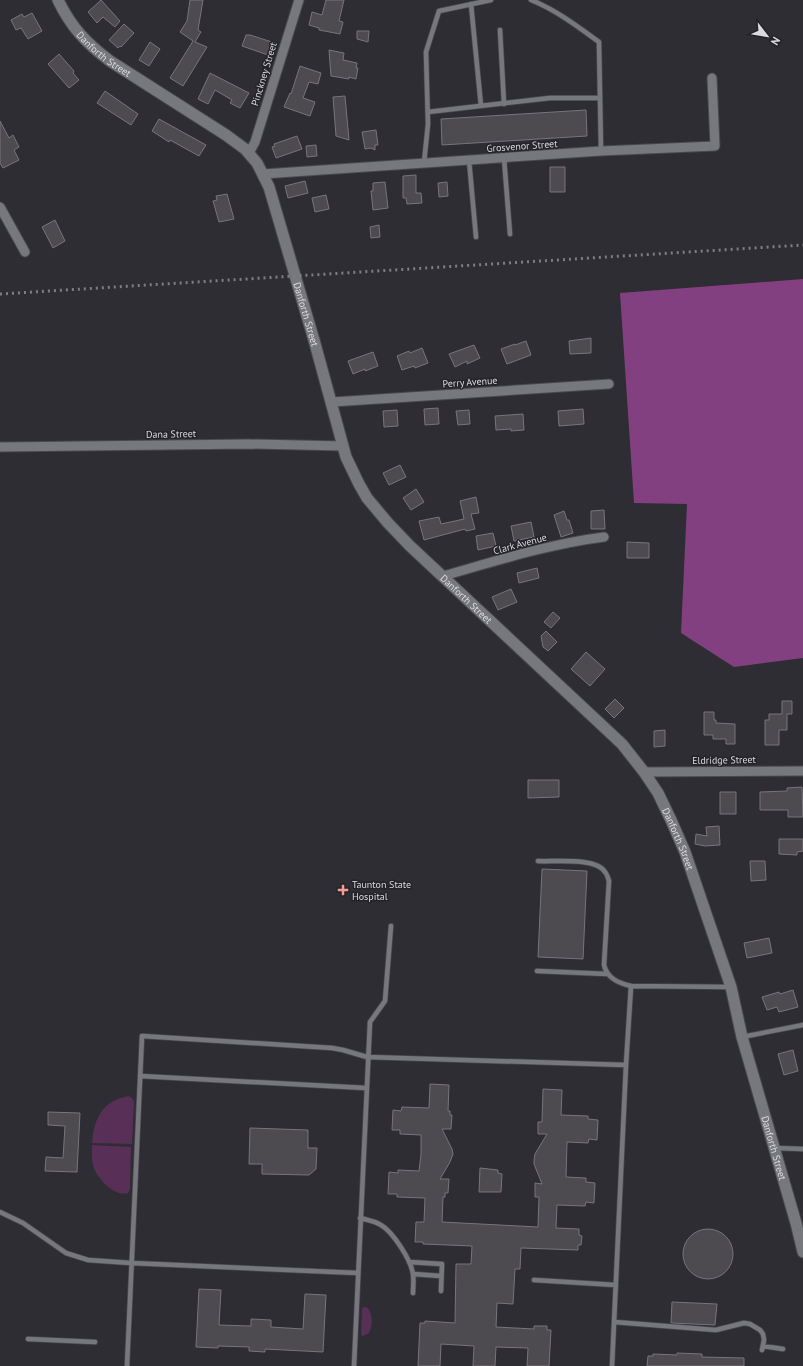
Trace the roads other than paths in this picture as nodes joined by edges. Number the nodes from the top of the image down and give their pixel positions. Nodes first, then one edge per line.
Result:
1 (58, 0) edge
2 (298, 0) edge
3 (491, 0) edge
4 (531, 0) edge
5 (471, 4) junction
6 (500, 30) dead end
7 (712, 78) dead end
8 (600, 98) junction
9 (504, 104) junction
10 (481, 106) junction
11 (428, 112) junction
12 (601, 151) junction
13 (249, 153) junction
14 (504, 158) junction
15 (469, 160) junction
16 (424, 163) junction
17 (263, 174) junction
18 (0, 206) edge
19 (510, 234) dead end
20 (476, 237) dead end
21 (24, 252) dead end
22 (609, 384) dead end
23 (332, 402) junction
24 (343, 446) junction
25 (0, 447) edge
26 (604, 537) dead end
27 (443, 576) junction
28 (803, 771) edge
29 (644, 772) junction
30 (538, 862) dead end
31 (391, 926) dead end
32 (537, 970) dead end
33 (608, 974) junction
34 (631, 986) junction
35 (731, 987) junction
36 (803, 1025) edge
37 (742, 1037) junction
38 (367, 1057) junction
39 (626, 1065) junction
40 (140, 1076) junction
41 (366, 1088) junction
42 (774, 1148) junction
43 (803, 1149) edge
44 (0, 1212) edge
45 (360, 1218) junction
46 (803, 1252) edge
47 (409, 1262) junction
48 (131, 1263) junction
49 (358, 1273) junction
50 (413, 1274) junction
51 (441, 1276) junction
52 (534, 1280) dead end
53 (616, 1285) junction
54 (440, 1291) dead end
55 (413, 1293) dead end
56 (614, 1322) junction
57 (28, 1339) dead end
58 (95, 1342) dead end
59 (783, 1349) dead end
60 (127, 1366) edge
61 (354, 1366) edge
62 (612, 1366) edge

1 - 13 street, Danforth Street
2 - 13 street, Pinckney Street
3 - 5 lane
4 - 8 lane
5 - 10 lane
5 - 11 lane
6 - 9 lane
7 - 12 street, Grosvenor Street
8 - 9 lane
8 - 12 lane
9 - 10 lane
10 - 11 lane
11 - 16 lane
12 - 14 street, Grosvenor Street
13 - 17 street, Danforth Street
14 - 15 street, Grosvenor Street
14 - 19 lane
15 - 16 street, Grosvenor Street
15 - 20 lane
16 - 17 street, Grosvenor Street
17 - 23 street, Danforth Street
18 - 21 street
22 - 23 street, Perry Avenue
23 - 24 street, Danforth Street
24 - 25 street, Dana Street
24 - 27 street, Danforth Street
26 - 27 street, Clark Avenue
27 - 29 street, Danforth Street
28 - 29 street, Eldridge Street
29 - 35 street, Danforth Street
30 - 33 lane
31 - 38 lane
32 - 33 lane
33 - 34 lane
34 - 35 lane
34 - 39 lane
35 - 37 street, Danforth Street
36 - 37 lane
37 - 42 street, Danforth Street
38 - 39 lane
38 - 40 lane
38 - 41 lane
39 - 53 lane
40 - 41 lane
40 - 48 lane
41 - 45 lane
42 - 43 lane
42 - 46 street, Danforth Street
44 - 48 lane
45 - 47 lane
45 - 49 lane
47 - 50 lane
47 - 51 lane
48 - 49 lane
48 - 60 lane
49 - 61 lane
50 - 51 lane
50 - 55 lane
51 - 54 lane
52 - 53 lane
53 - 56 lane
56 - 59 lane
56 - 62 lane
57 - 58 lane

